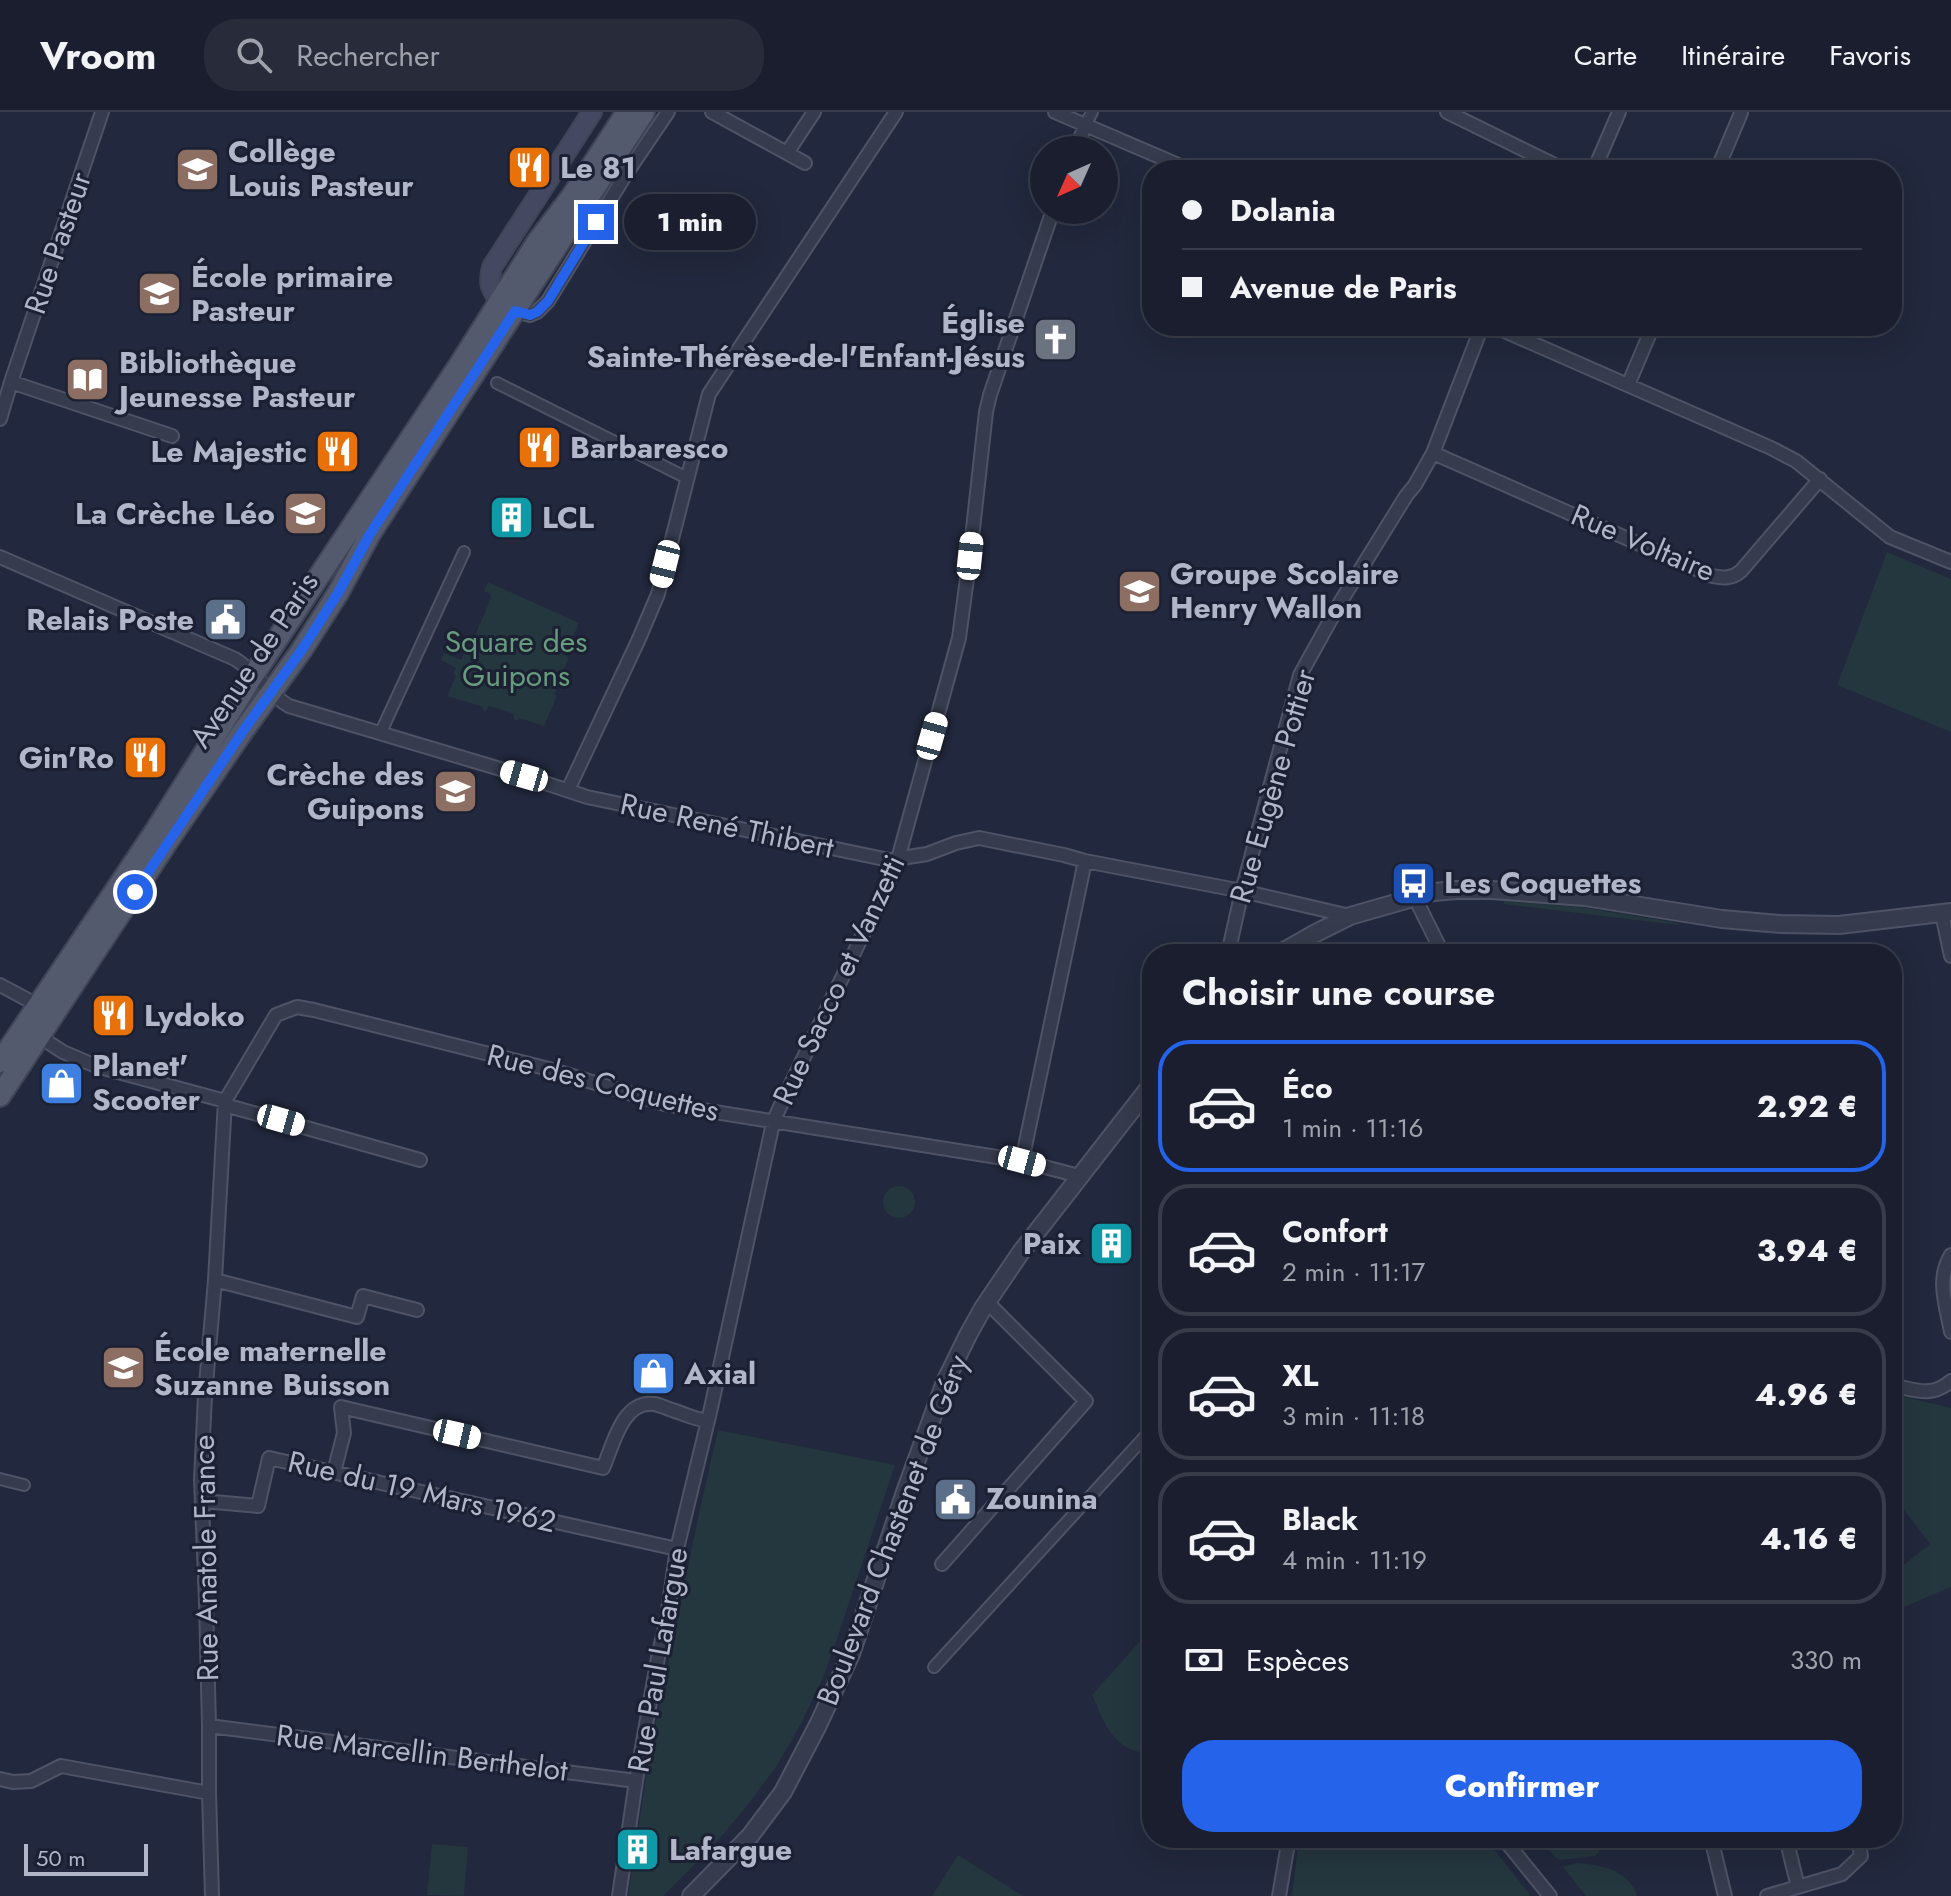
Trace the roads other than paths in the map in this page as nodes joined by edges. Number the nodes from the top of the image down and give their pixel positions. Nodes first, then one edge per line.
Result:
1 (102, 112) edge
2 (592, 112) edge
3 (627, 112) edge
4 (644, 112) edge
5 (668, 112) edge
6 (712, 112) edge
7 (814, 112) edge
8 (896, 112) edge
9 (1055, 112) edge
10 (1447, 112) edge
11 (1619, 112) edge
12 (1741, 113) edge
13 (1089, 118) edge
14 (787, 153) junction
15 (1171, 160) edge
16 (1545, 160) edge
17 (1598, 160) edge
18 (1721, 160) edge
19 (805, 163) dead end
20 (1048, 224) edge
21 (507, 306) junction
22 (1478, 336) edge
23 (1516, 336) edge
24 (1649, 336) edge
25 (11, 382) junction
26 (497, 383) dead end
27 (1628, 385) junction
28 (0, 419) edge
29 (172, 436) dead end
30 (1433, 453) junction
31 (687, 478) junction
32 (1820, 479) junction
33 (464, 552) dead end
34 (0, 557) edge
35 (1951, 562) edge
36 (254, 674) junction
37 (270, 693) junction
38 (380, 734) junction
39 (568, 790) junction
40 (898, 859) junction
41 (1085, 861) junction
42 (1242, 891) junction
43 (1415, 898) junction
44 (1946, 913) edge
45 (1350, 916) junction
46 (1230, 944) edge
47 (1296, 944) edge
48 (1438, 944) edge
49 (1951, 956) edge
50 (0, 985) edge
51 (46, 1010) junction
52 (33, 1034) junction
53 (0, 1062) edge
54 (0, 1096) edge
55 (1142, 1097) edge
56 (225, 1103) junction
57 (773, 1123) junction
58 (420, 1160) dead end
59 (1022, 1161) junction
60 (1079, 1176) junction
61 (1949, 1258) edge
62 (215, 1280) junction
63 (987, 1302) junction
64 (417, 1310) dead end
65 (1951, 1332) edge
66 (1951, 1381) edge
67 (1902, 1387) edge
68 (707, 1423) junction
69 (1142, 1440) edge
70 (334, 1472) junction
71 (0, 1479) edge
72 (24, 1485) dead end
73 (203, 1501) junction
74 (677, 1549) junction
75 (942, 1564) dead end
76 (934, 1667) dead end
77 (209, 1726) junction
78 (0, 1779) edge
79 (636, 1781) junction
80 (209, 1793) junction
81 (1287, 1848) edge
82 (1511, 1848) edge
83 (1713, 1848) edge
84 (1788, 1848) edge
85 (1860, 1848) edge
86 (1798, 1887) junction
87 (212, 1896) edge
88 (619, 1896) edge
89 (691, 1896) edge
90 (1279, 1896) edge
91 (1550, 1896) edge
92 (1725, 1896) edge
93 (1767, 1896) edge

1 - 25 street, Rue Pasteur
2 - 21 main road
3 - 21 main road, Avenue de Paris
4 - 21 main road, Avenue de Paris
5 - 21 street
6 - 14 street
7 - 14 street
8 - 31 street
9 - 13 street
10 - 16 street
11 - 17 street
12 - 18 street
13 - 15 street
14 - 19 street
20 - 40 street, Rue Sacco et Vanzetti
21 - 36 main road, Avenue de Paris
21 - 37 main road, Avenue de Paris
22 - 30 street, Rue Eugène Pottier
23 - 27 street
24 - 27 street
25 - 28 street, Rue Pasteur
25 - 29 street
26 - 31 street
27 - 32 street
30 - 32 street, Rue Voltaire
30 - 42 street, Rue Eugène Pottier
31 - 39 street
32 - 35 street
33 - 38 street
34 - 36 street
36 - 37 street
36 - 51 main road, Avenue de Paris
37 - 38 street, Rue René Thibert
37 - 51 main road, Avenue de Paris
38 - 39 street, Rue René Thibert
39 - 40 street, Rue René Thibert
40 - 41 street, Rue René Thibert
40 - 57 street, Rue Sacco et Vanzetti
41 - 42 street, Rue René Thibert
41 - 59 street
42 - 45 street, Rue René Thibert
42 - 46 street, Rue Eugène Pottier
43 - 44 street
43 - 45 street
43 - 48 street
44 - 49 street
45 - 47 street
50 - 51 street
51 - 52 main road
52 - 53 main road
52 - 54 main road
52 - 56 street
55 - 60 street, Boulevard Chastenet de Géry
56 - 57 street, Rue des Coquettes
56 - 58 street
56 - 62 street, Rue Anatole France
57 - 59 street, Rue des Coquettes
57 - 68 street, Rue Sacco et Vanzetti
59 - 60 street, Rue des Coquettes
60 - 63 street, Boulevard Chastenet de Géry
61 - 65 street
62 - 64 street
62 - 73 street, Rue Anatole France
63 - 75 street
63 - 89 street, Boulevard Chastenet de Géry
66 - 67 street
68 - 70 street
68 - 74 street, Rue Paul Lafargue
69 - 76 street
70 - 73 street, Rue du 19 Mars 1962
70 - 74 street, Rue du 19 Mars 1962
71 - 72 street
73 - 77 street, Rue Anatole France
74 - 79 street, Rue Paul Lafargue
77 - 79 street, Rue Marcellin Berthelot
77 - 80 street, Rue Anatole France
78 - 80 street
79 - 88 street, Rue Paul Lafargue
80 - 87 street, Rue Anatole France
81 - 90 street
82 - 91 street
83 - 92 street
84 - 86 street
85 - 86 street
86 - 93 street

